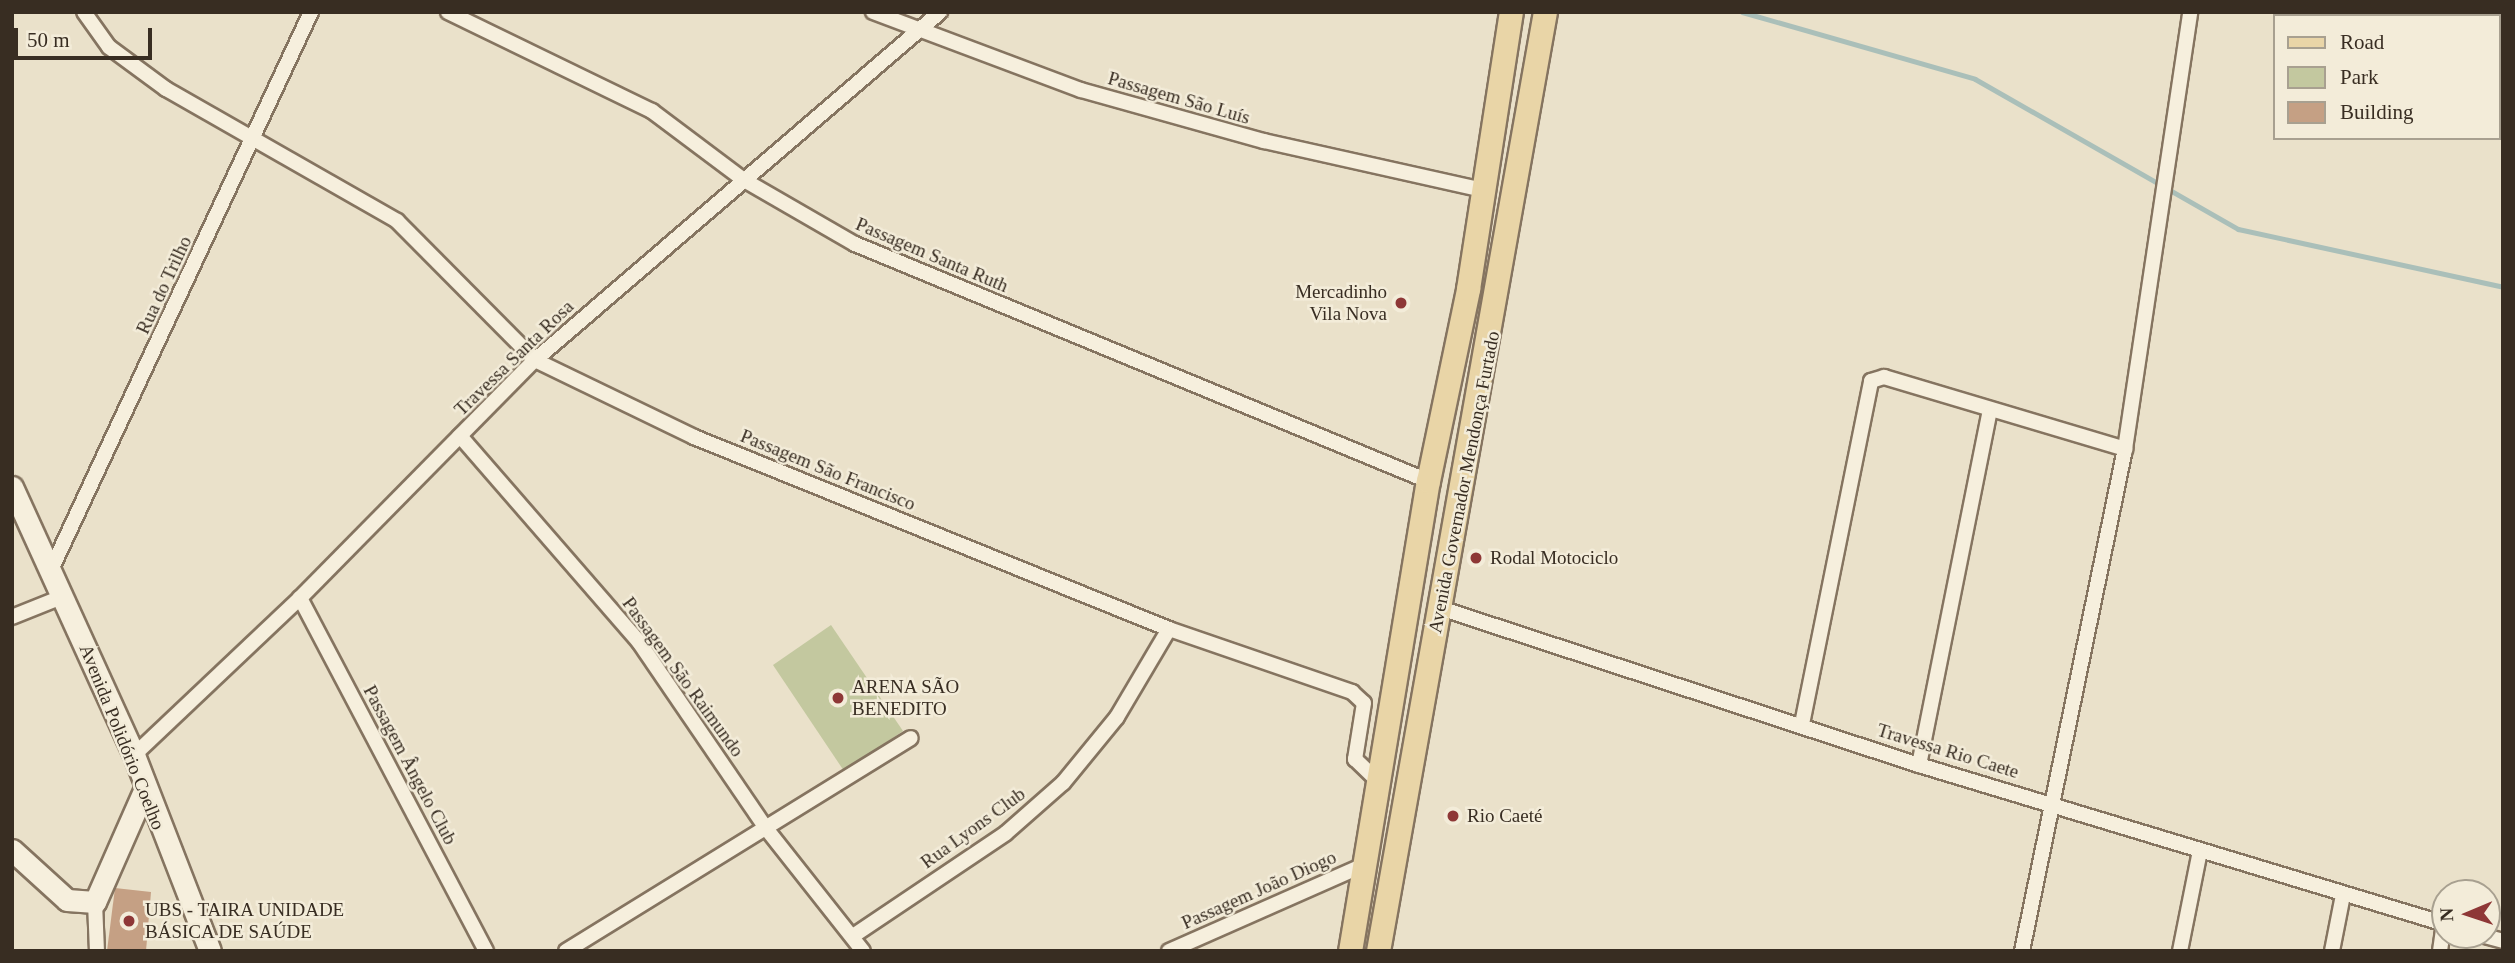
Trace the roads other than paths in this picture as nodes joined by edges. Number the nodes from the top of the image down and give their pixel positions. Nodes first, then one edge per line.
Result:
1 (85, 12) edge
2 (311, 12) edge
3 (448, 12) edge
4 (873, 12) edge
5 (940, 12) edge
6 (1511, 12) edge
7 (1545, 12) edge
8 (2190, 12) edge
9 (921, 31) junction
10 (252, 140) junction
11 (744, 180) junction
12 (1484, 190) junction
13 (535, 360) junction
14 (1990, 411) junction
15 (460, 436) junction
16 (2125, 449) junction
17 (1429, 481) junction
18 (12, 487) edge
19 (50, 572) junction
20 (62, 597) junction
21 (300, 598) junction
22 (1443, 609) junction
23 (12, 617) edge
24 (1169, 629) junction
25 (1802, 724) junction
26 (911, 738) dead end
27 (134, 755) junction
28 (1919, 765) junction
29 (1378, 781) junction
30 (144, 791) junction
31 (2049, 800) junction
32 (765, 827) junction
33 (12, 850) edge
34 (2200, 850) junction
35 (1364, 865) junction
36 (2343, 895) junction
37 (95, 902) junction
38 (2431, 920) edge
39 (853, 936) junction
40 (97, 951) edge
41 (210, 951) edge
42 (486, 951) edge
43 (566, 951) edge
44 (863, 951) edge
45 (1169, 951) edge
46 (1350, 951) edge
47 (1378, 951) edge
48 (2022, 951) edge
49 (2180, 951) edge
50 (2332, 951) edge

1 - 10 street, Passagem São Francisco
2 - 10 street, Rua do Trilho
3 - 11 street, Passagem Santa Ruth
4 - 9 street, Passagem São Luís
5 - 9 street, Travessa Santa Rosa
6 - 12 main road, Avenida Governador Mendonça Furtado
7 - 22 main road, Avenida Governador Mendonça Furtado
8 - 16 street
9 - 11 street, Travessa Santa Rosa
9 - 12 street, Passagem São Luís
10 - 13 street, Passagem São Francisco
10 - 19 street, Rua do Trilho
11 - 13 street, Travessa Santa Rosa
11 - 17 street, Passagem Santa Ruth
12 - 17 main road, Avenida Governador Mendonça Furtado
13 - 15 street, Travessa Santa Rosa
13 - 24 street, Passagem São Francisco
14 - 16 street
14 - 25 street
14 - 28 street
15 - 21 street, Travessa Santa Rosa
15 - 32 street, Passagem São Raimundo
16 - 31 street
17 - 29 main road, Avenida Governador Mendonça Furtado
18 - 19 street, Avenida Polidório Coelho
19 - 20 street, Avenida Polidório Coelho
20 - 23 street
20 - 27 street, Avenida Polidório Coelho
21 - 27 street, Travessa Santa Rosa
21 - 42 street, Passagem Ângelo Club
22 - 25 street, Travessa Rio Caete
22 - 47 main road, Avenida Governador Mendonça Furtado
24 - 29 street, Passagem São Francisco
24 - 39 street, Rua Lyons Club
25 - 28 street, Travessa Rio Caete
26 - 32 street
27 - 30 street, Avenida Polidório Coelho
28 - 31 street, Travessa Rio Caete
29 - 35 main road, Avenida Governador Mendonça Furtado
30 - 37 street
30 - 41 street, Avenida Polidório Coelho
31 - 34 street, Travessa Rio Caete
31 - 48 street
32 - 39 street, Passagem São Raimundo
32 - 43 street
33 - 37 street
34 - 36 street, Travessa Rio Caete
34 - 49 street
35 - 45 street, Passagem João Diogo
35 - 46 main road, Avenida Governador Mendonça Furtado
36 - 38 street, Travessa Rio Caete
36 - 50 street
37 - 40 street
39 - 44 street, Passagem São Raimundo

